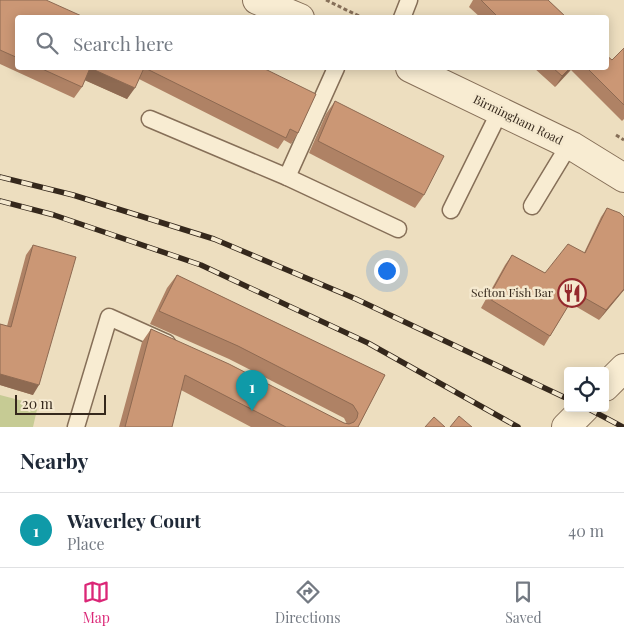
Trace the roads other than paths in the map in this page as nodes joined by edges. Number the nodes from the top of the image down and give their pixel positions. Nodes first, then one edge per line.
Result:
1 (257, 0) edge
2 (409, 0) edge
3 (293, 15) edge
4 (403, 15) edge
5 (335, 70) edge
6 (414, 70) edge
7 (500, 111) junction
8 (150, 119) dead end
9 (568, 145) junction
10 (286, 177) junction
11 (624, 178) edge
12 (532, 206) dead end
13 (451, 210) dead end
14 (398, 229) dead end
15 (180, 348) edge
16 (624, 368) edge
17 (609, 383) edge
18 (580, 412) edge
19 (76, 427) edge
20 (566, 427) edge

1 - 3 street
2 - 4 lane
5 - 10 lane
6 - 7 street, Birmingham Road
7 - 9 street, Birmingham Road
7 - 13 lane
8 - 10 lane
9 - 11 street, Birmingham Road
9 - 12 lane
10 - 14 lane
15 - 19 lane
16 - 17 street
18 - 20 street

